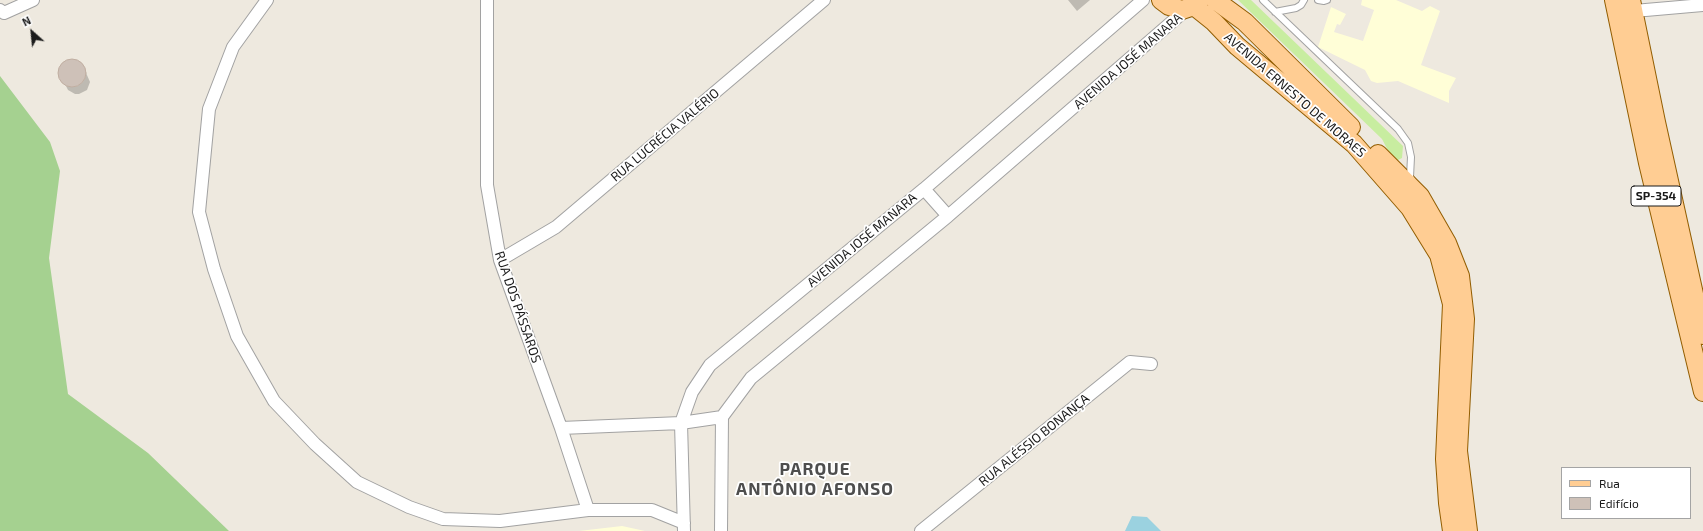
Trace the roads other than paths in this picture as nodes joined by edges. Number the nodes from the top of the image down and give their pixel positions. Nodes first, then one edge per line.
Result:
1 (33, 0) edge
2 (267, 0) edge
3 (487, 0) edge
4 (824, 0) edge
5 (1143, 0) edge
6 (1161, 0) edge
7 (1215, 0) edge
8 (1263, 0) edge
9 (1304, 0) edge
10 (1318, 0) edge
11 (1326, 0) edge
12 (1614, 0) edge
13 (1194, 5) edge
14 (1703, 5) edge
15 (1632, 6) edge
16 (0, 10) edge
17 (1275, 12) junction
18 (924, 189) junction
19 (1420, 196) junction
20 (948, 216) junction
21 (500, 260) junction
22 (1703, 334) edge
23 (1151, 364) dead end
24 (1703, 392) edge
25 (722, 417) junction
26 (682, 422) junction
27 (561, 428) junction
28 (588, 510) junction
29 (684, 527) edge
30 (721, 531) edge
31 (921, 531) edge
32 (1452, 531) edge
33 (1468, 531) edge

1 - 16 street
2 - 28 street
3 - 21 street, RUA DOS PÁSSAROS
4 - 21 street, RUA LUCRÉCIA VALÉRIO
5 - 18 street, AVENIDA JOSÉ MANARA
6 - 13 main road
7 - 19 main road, AVENIDA ERNESTO DE MORAES
8 - 17 lane
9 - 17 lane
10 - 11 lane
12 - 24 main road, SP-354
13 - 20 street, AVENIDA JOSÉ MANARA
13 - 32 main road, AVENIDA ERNESTO DE MORAES
14 - 15 street
15 - 22 main road, SP-354
17 - 19 lane
18 - 20 street
18 - 26 street, AVENIDA JOSÉ MANARA
19 - 33 main road, AVENIDA ERNESTO DE MORAES
20 - 25 street, AVENIDA JOSÉ MANARA
21 - 27 street, RUA DOS PÁSSAROS
23 - 31 street, RUA ALÉSSIO BONANÇA
25 - 26 street
25 - 30 street
26 - 27 street
26 - 29 street, AVENIDA JOSÉ MANARA
27 - 28 street, RUA DOS PÁSSAROS
28 - 29 street

